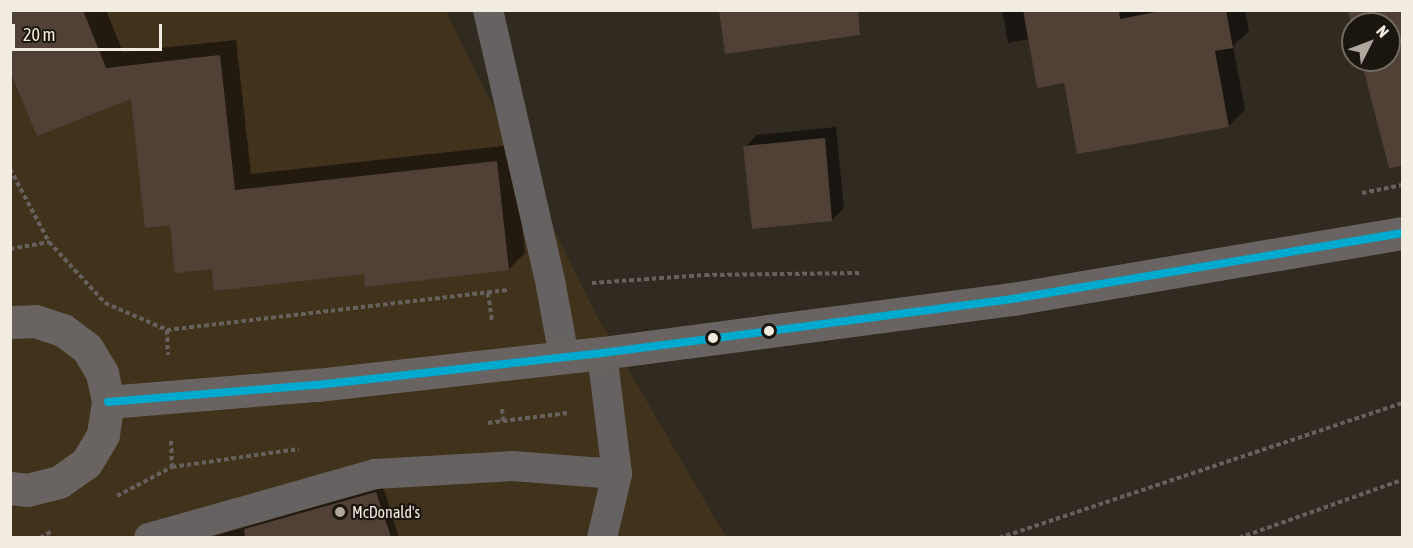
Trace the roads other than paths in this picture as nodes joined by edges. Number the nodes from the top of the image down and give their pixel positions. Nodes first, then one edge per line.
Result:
1 (488, 10) edge
2 (1402, 233) edge
3 (10, 322) edge
4 (602, 353) junction
5 (564, 357) junction
6 (108, 402) junction
7 (616, 474) junction
8 (10, 488) edge
9 (149, 537) edge
10 (602, 537) edge

1 - 5 lane
2 - 4 main road
3 - 6 main road
4 - 5 main road
4 - 7 lane
5 - 6 main road
6 - 8 main road
7 - 9 lane
7 - 10 lane

